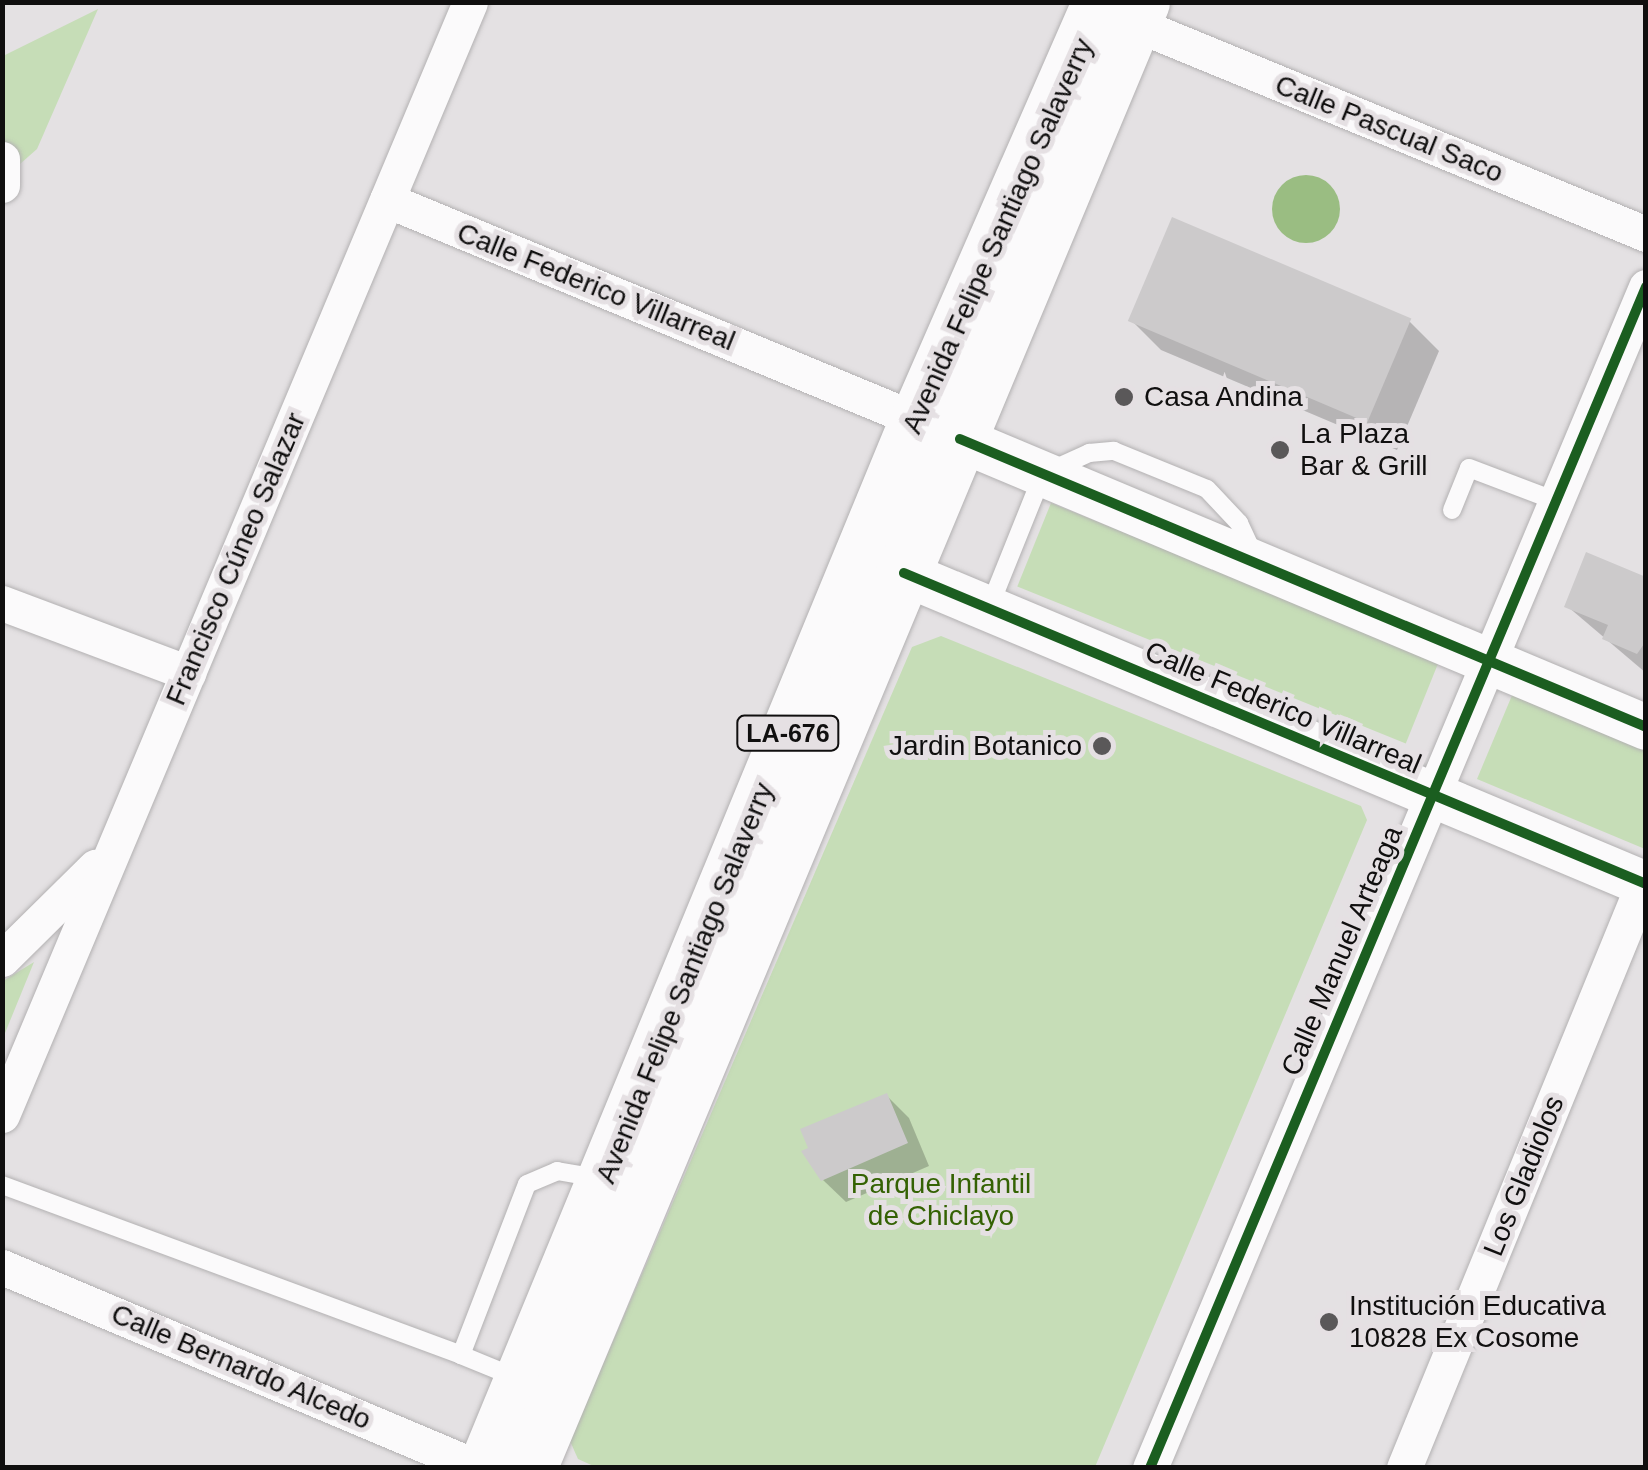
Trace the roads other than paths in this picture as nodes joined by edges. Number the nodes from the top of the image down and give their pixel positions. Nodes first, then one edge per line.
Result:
1 (470, 2) edge
2 (1125, 10) edge
3 (2, 159) edge
4 (2, 185) edge
5 (387, 200) junction
6 (1646, 234) edge
7 (1646, 286) edge
8 (938, 430) junction
9 (1043, 474) junction
10 (1556, 502) junction
11 (1452, 510) dead end
12 (904, 573) junction
13 (2, 602) edge
14 (988, 608) junction
15 (1488, 661) junction
16 (188, 673) junction
17 (1646, 727) edge
18 (1432, 794) junction
19 (118, 840) junction
20 (1644, 884) edge
21 (2, 959) edge
22 (2, 1115) edge
23 (604, 1178) junction
24 (2, 1185) edge
25 (2, 1267) edge
26 (461, 1355) junction
27 (521, 1380) junction
28 (482, 1468) edge
29 (529, 1468) edge
30 (1150, 1468) edge
31 (1404, 1468) edge

1 - 5 street, Francisco Cúneo Salazar
2 - 6 street, Calle Pascual Saco
2 - 8 main road, Avenida Felipe Santiago Salaverry / LA-676
3 - 4 street
5 - 8 street, Calle Federico Villarreal
5 - 16 street, Francisco Cúneo Salazar
7 - 10 street, Calle Manuel Arteaga
8 - 9 street, Calle Federico Villarreal
8 - 12 main road, Avenida Felipe Santiago Salaverry / LA-676
8 - 23 main road, Avenida Felipe Santiago Salaverry / LA-676
9 - 14 lane
9 - 15 street, Calle Federico Villarreal
10 - 11 lane
10 - 15 street, Calle Manuel Arteaga
12 - 14 street, Calle Federico Villarreal
12 - 29 main road, Avenida Felipe Santiago Salaverry / LA-676
13 - 16 street
14 - 18 street, Calle Federico Villarreal
15 - 17 street, Calle Federico Villarreal
15 - 18 street, Calle Manuel Arteaga
16 - 19 street, Francisco Cúneo Salazar
18 - 20 street, Calle Federico Villarreal
18 - 30 street, Calle Manuel Arteaga
19 - 21 street
19 - 22 street, Francisco Cúneo Salazar
20 - 31 street, Los Gladiolos
23 - 26 lane
23 - 27 main road, Avenida Felipe Santiago Salaverry / LA-676
24 - 26 lane
25 - 28 street, Calle Bernardo Alcedo
26 - 27 lane
27 - 28 main road, Avenida Felipe Santiago Salaverry / LA-676

